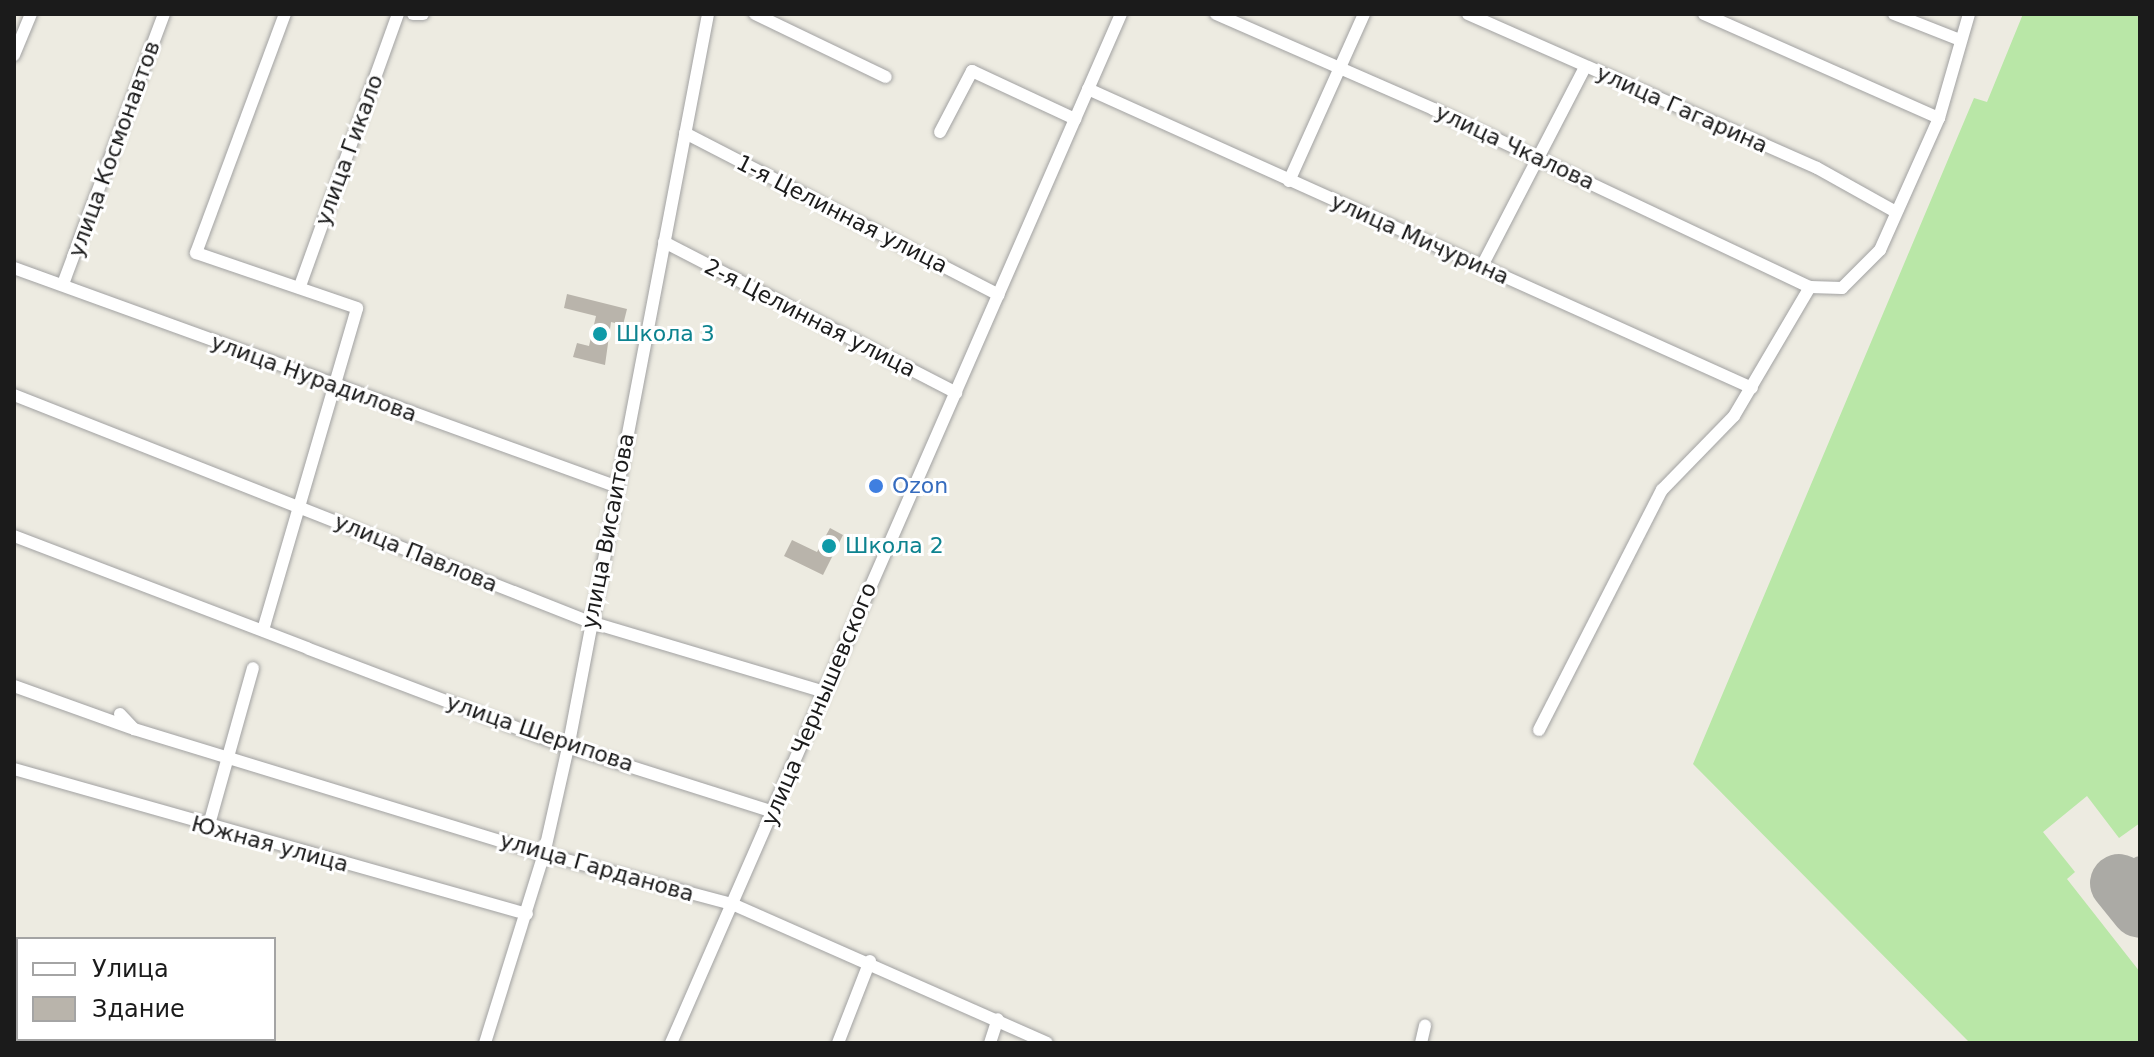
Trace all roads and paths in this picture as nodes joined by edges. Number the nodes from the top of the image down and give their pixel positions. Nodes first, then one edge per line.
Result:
1 (31, 14) edge
2 (164, 14) edge
3 (285, 14) edge
4 (398, 14) edge
5 (708, 14) edge
6 (755, 14) edge
7 (1121, 14) edge
8 (1216, 14) edge
9 (1364, 14) edge
10 (1468, 14) edge
11 (1704, 14) edge
12 (1894, 14) edge
13 (1969, 14) edge
14 (1960, 40) junction
15 (14, 55) edge
16 (1585, 67) junction
17 (1340, 69) junction
18 (886, 77) dead end
19 (1088, 89) junction
20 (1939, 118) junction
21 (1075, 119) junction
22 (940, 132) dead end
23 (685, 133) junction
24 (1537, 157) junction
25 (1289, 181) junction
26 (1894, 211) junction
27 (664, 242) junction
28 (1482, 266) junction
29 (14, 268) edge
30 (63, 284) junction
31 (300, 286) junction
32 (1810, 287) junction
33 (999, 295) junction
34 (336, 387) junction
35 (1752, 388) junction
36 (956, 393) junction
37 (14, 395) edge
38 (615, 486) junction
39 (299, 506) junction
40 (14, 536) edge
41 (590, 622) junction
42 (263, 630) junction
43 (253, 668) dead end
44 (14, 686) edge
45 (825, 692) junction
46 (120, 714) dead end
47 (134, 729) junction
48 (1539, 730) dead end
49 (569, 743) junction
50 (228, 755) junction
51 (14, 769) edge
52 (773, 812) junction
53 (208, 828) junction
54 (544, 854) junction
55 (732, 904) junction
56 (527, 914) junction
57 (870, 961) junction
58 (998, 1019) junction
59 (1425, 1025) dead end
60 (485, 1043) edge
61 (671, 1043) edge
62 (838, 1043) edge
63 (990, 1043) edge
64 (1047, 1043) edge
65 (1421, 1043) edge

1 - 15 street
2 - 30 street, улица Космонавтов
3 - 31 street
4 - 31 street, улица Гикало
5 - 23 street, улица Висаитова
6 - 18 street
7 - 19 street, улица Чернышевского
8 - 17 street, улица Чкалова
9 - 17 street
10 - 16 street, улица Гагарина
11 - 20 street
12 - 14 street
13 - 14 street
14 - 20 street
16 - 24 street
16 - 26 street, улица Гагарина
17 - 24 street, улица Чкалова
17 - 25 street
19 - 21 street, улица Чернышевского
19 - 25 street, улица Мичурина
20 - 26 street
21 - 22 street
21 - 33 street, улица Чернышевского
23 - 27 street, улица Висаитова
23 - 33 street, 1-я Целинная улица
24 - 28 street
24 - 32 street, улица Чкалова
25 - 28 street, улица Мичурина
26 - 32 street
27 - 36 street, 2-я Целинная улица
27 - 38 street, улица Висаитова
28 - 35 street, улица Мичурина
29 - 30 street, улица Нурадилова
30 - 34 street, улица Нурадилова
31 - 34 street
32 - 35 street
33 - 36 street, улица Чернышевского
34 - 38 street, улица Нурадилова
34 - 39 street
35 - 48 street
36 - 45 street, улица Чернышевского
37 - 39 street, улица Павлова
38 - 41 street, улица Висаитова
39 - 41 street, улица Павлова
39 - 42 street
40 - 42 street, улица Шерипова
41 - 45 street, улица Павлова
41 - 49 street, улица Висаитова
42 - 49 street, улица Шерипова
43 - 50 street
44 - 47 street, улица Гарданова
45 - 52 street, улица Чернышевского
46 - 47 street
47 - 50 street, улица Гарданова
49 - 52 street, улица Шерипова
49 - 54 street, улица Висаитова
50 - 53 street
50 - 54 street, улица Гарданова
51 - 53 street, Южная улица
52 - 55 street, улица Чернышевского
53 - 56 street, Южная улица
54 - 55 street, улица Гарданова
54 - 56 street, улица Висаитова
55 - 57 street, улица Гарданова
55 - 61 street, улица Чернышевского
56 - 60 street, улица Висаитова
57 - 58 street, улица Гарданова
57 - 62 street
58 - 63 street
58 - 64 street, улица Гарданова
59 - 65 street

